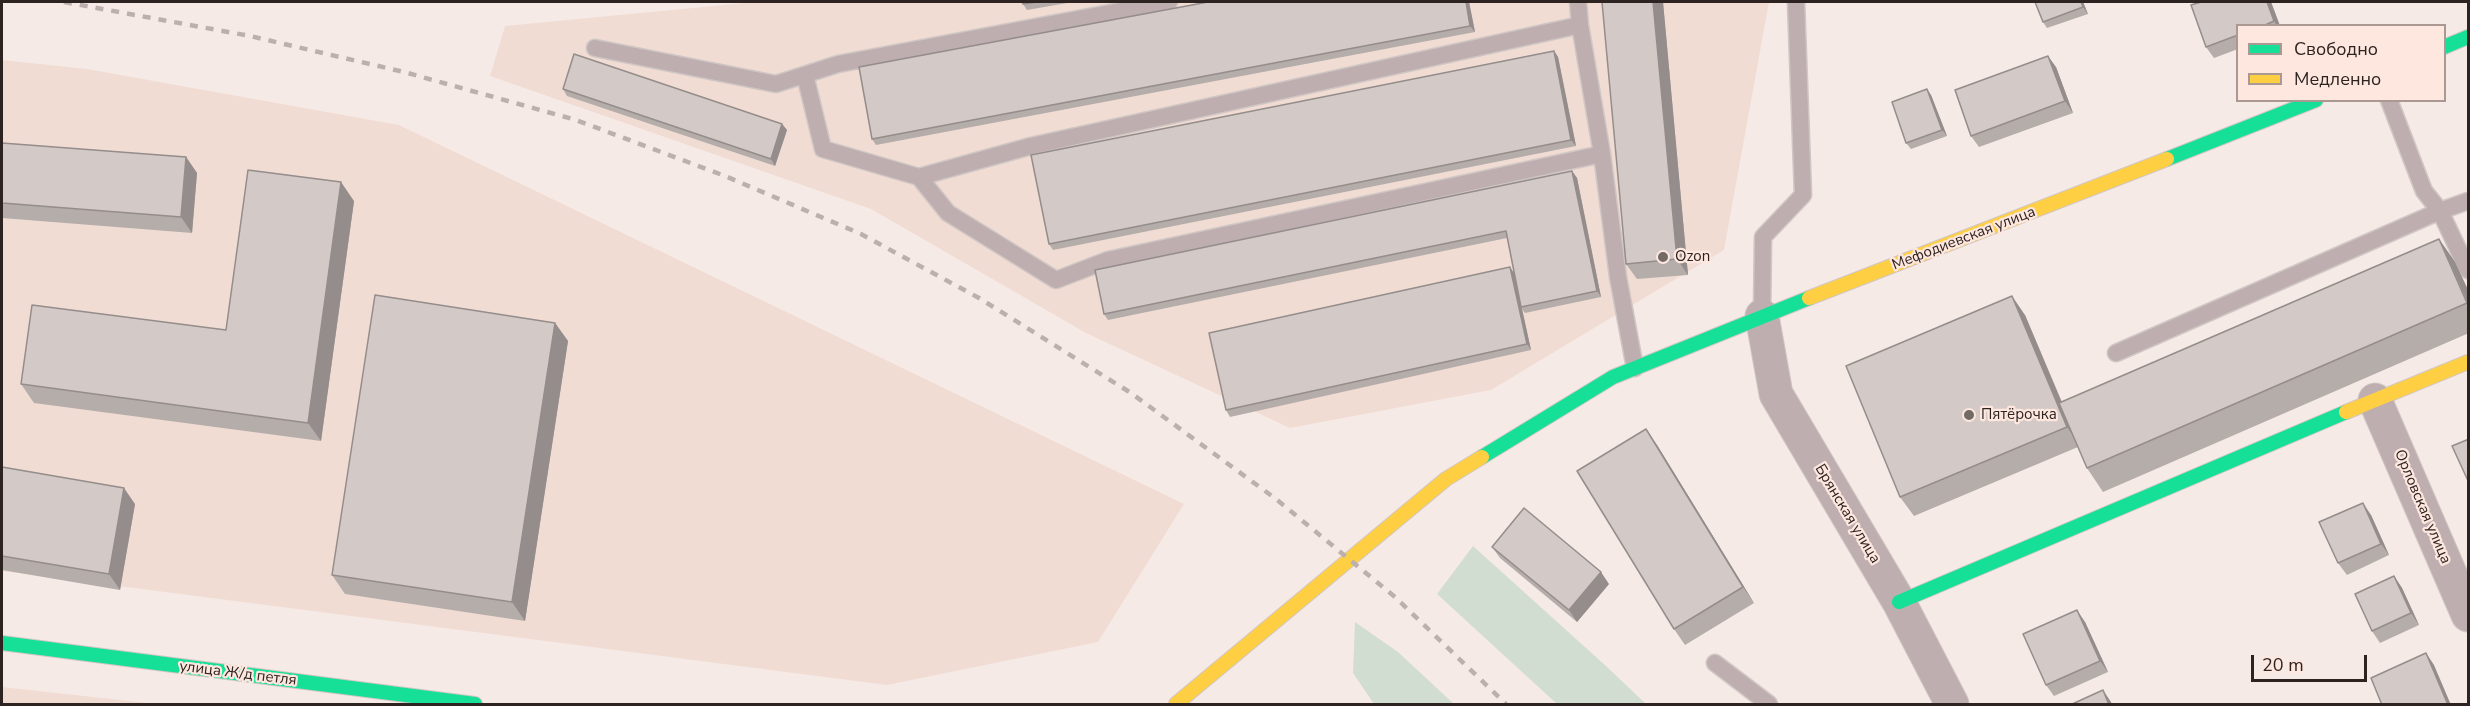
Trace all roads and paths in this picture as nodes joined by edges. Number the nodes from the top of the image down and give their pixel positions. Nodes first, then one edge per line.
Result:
1 (1169, 2) edge
2 (1578, 2) edge
3 (1796, 2) edge
4 (1580, 26) junction
5 (2469, 37) edge
6 (2446, 47) edge
7 (595, 48) dead end
8 (805, 75) junction
9 (2311, 102) edge
10 (2389, 102) edge
11 (1602, 154) junction
12 (919, 177) junction
13 (2469, 201) edge
14 (2440, 211) junction
15 (2469, 270) edge
16 (1762, 316) junction
17 (2116, 353) dead end
18 (2469, 362) edge
19 (1635, 368) junction
20 (2375, 399) junction
21 (1899, 603) junction
22 (2469, 615) edge
23 (2, 643) edge
24 (1714, 663) dead end
25 (474, 705) edge
26 (1176, 705) edge
27 (1769, 705) edge
28 (1952, 705) edge

1 - 8 lane
2 - 4 lane
3 - 16 lane
4 - 11 lane
4 - 12 lane
5 - 6 main road
7 - 8 lane
8 - 12 lane
9 - 16 main road, Мефодиевская улица
10 - 14 lane
11 - 12 lane
11 - 19 lane
13 - 14 lane
14 - 15 lane
14 - 17 lane
16 - 19 main road, Мефодиевская улица
16 - 21 street, Брянская улица
18 - 20 main road
19 - 26 main road, Мефодиевская улица
20 - 21 main road
20 - 22 street, Орловская улица
21 - 28 street, Брянская улица
23 - 25 main road, улица Ж/д петля
24 - 27 lane

